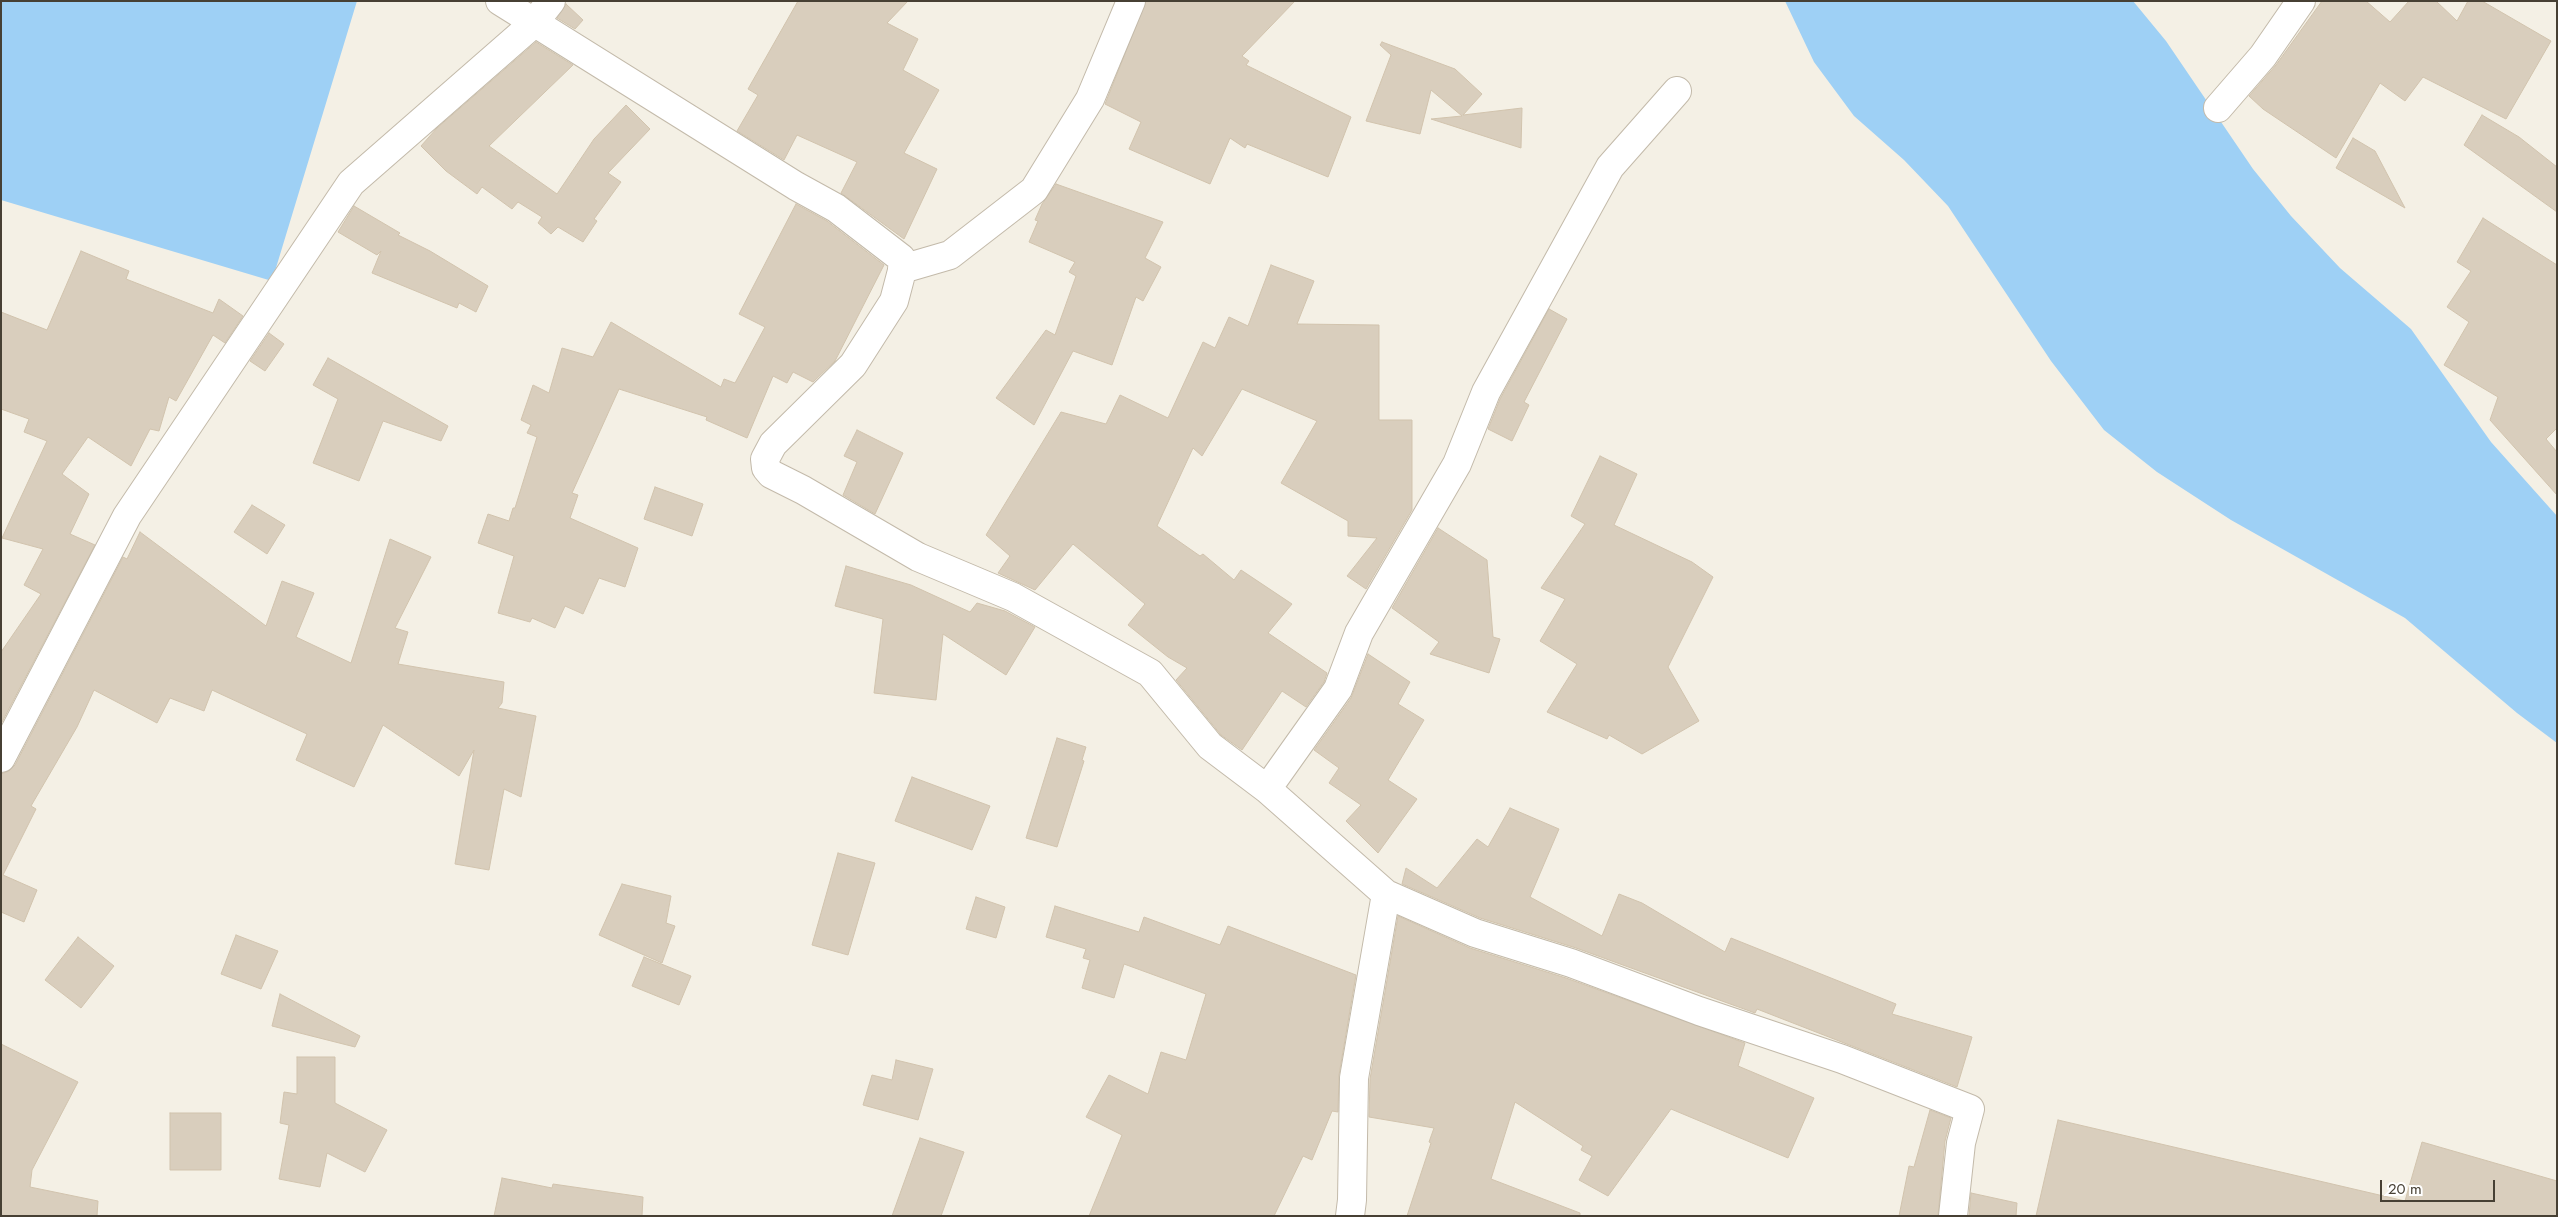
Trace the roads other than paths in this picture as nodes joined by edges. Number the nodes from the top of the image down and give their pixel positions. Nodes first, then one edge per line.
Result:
1 (500, 1) edge
2 (552, 1) edge
3 (1131, 1) edge
4 (2301, 1) edge
5 (533, 24) junction
6 (1677, 91) dead end
7 (2218, 108) dead end
8 (902, 269) junction
9 (3, 751) edge
10 (1267, 789) junction
11 (1386, 894) junction
12 (1350, 1216) edge
13 (1953, 1216) edge

1 - 5 street
2 - 5 street
3 - 8 street
4 - 7 street
5 - 8 street
5 - 9 street
6 - 10 street
8 - 10 street
10 - 11 street
11 - 12 street
11 - 13 street

